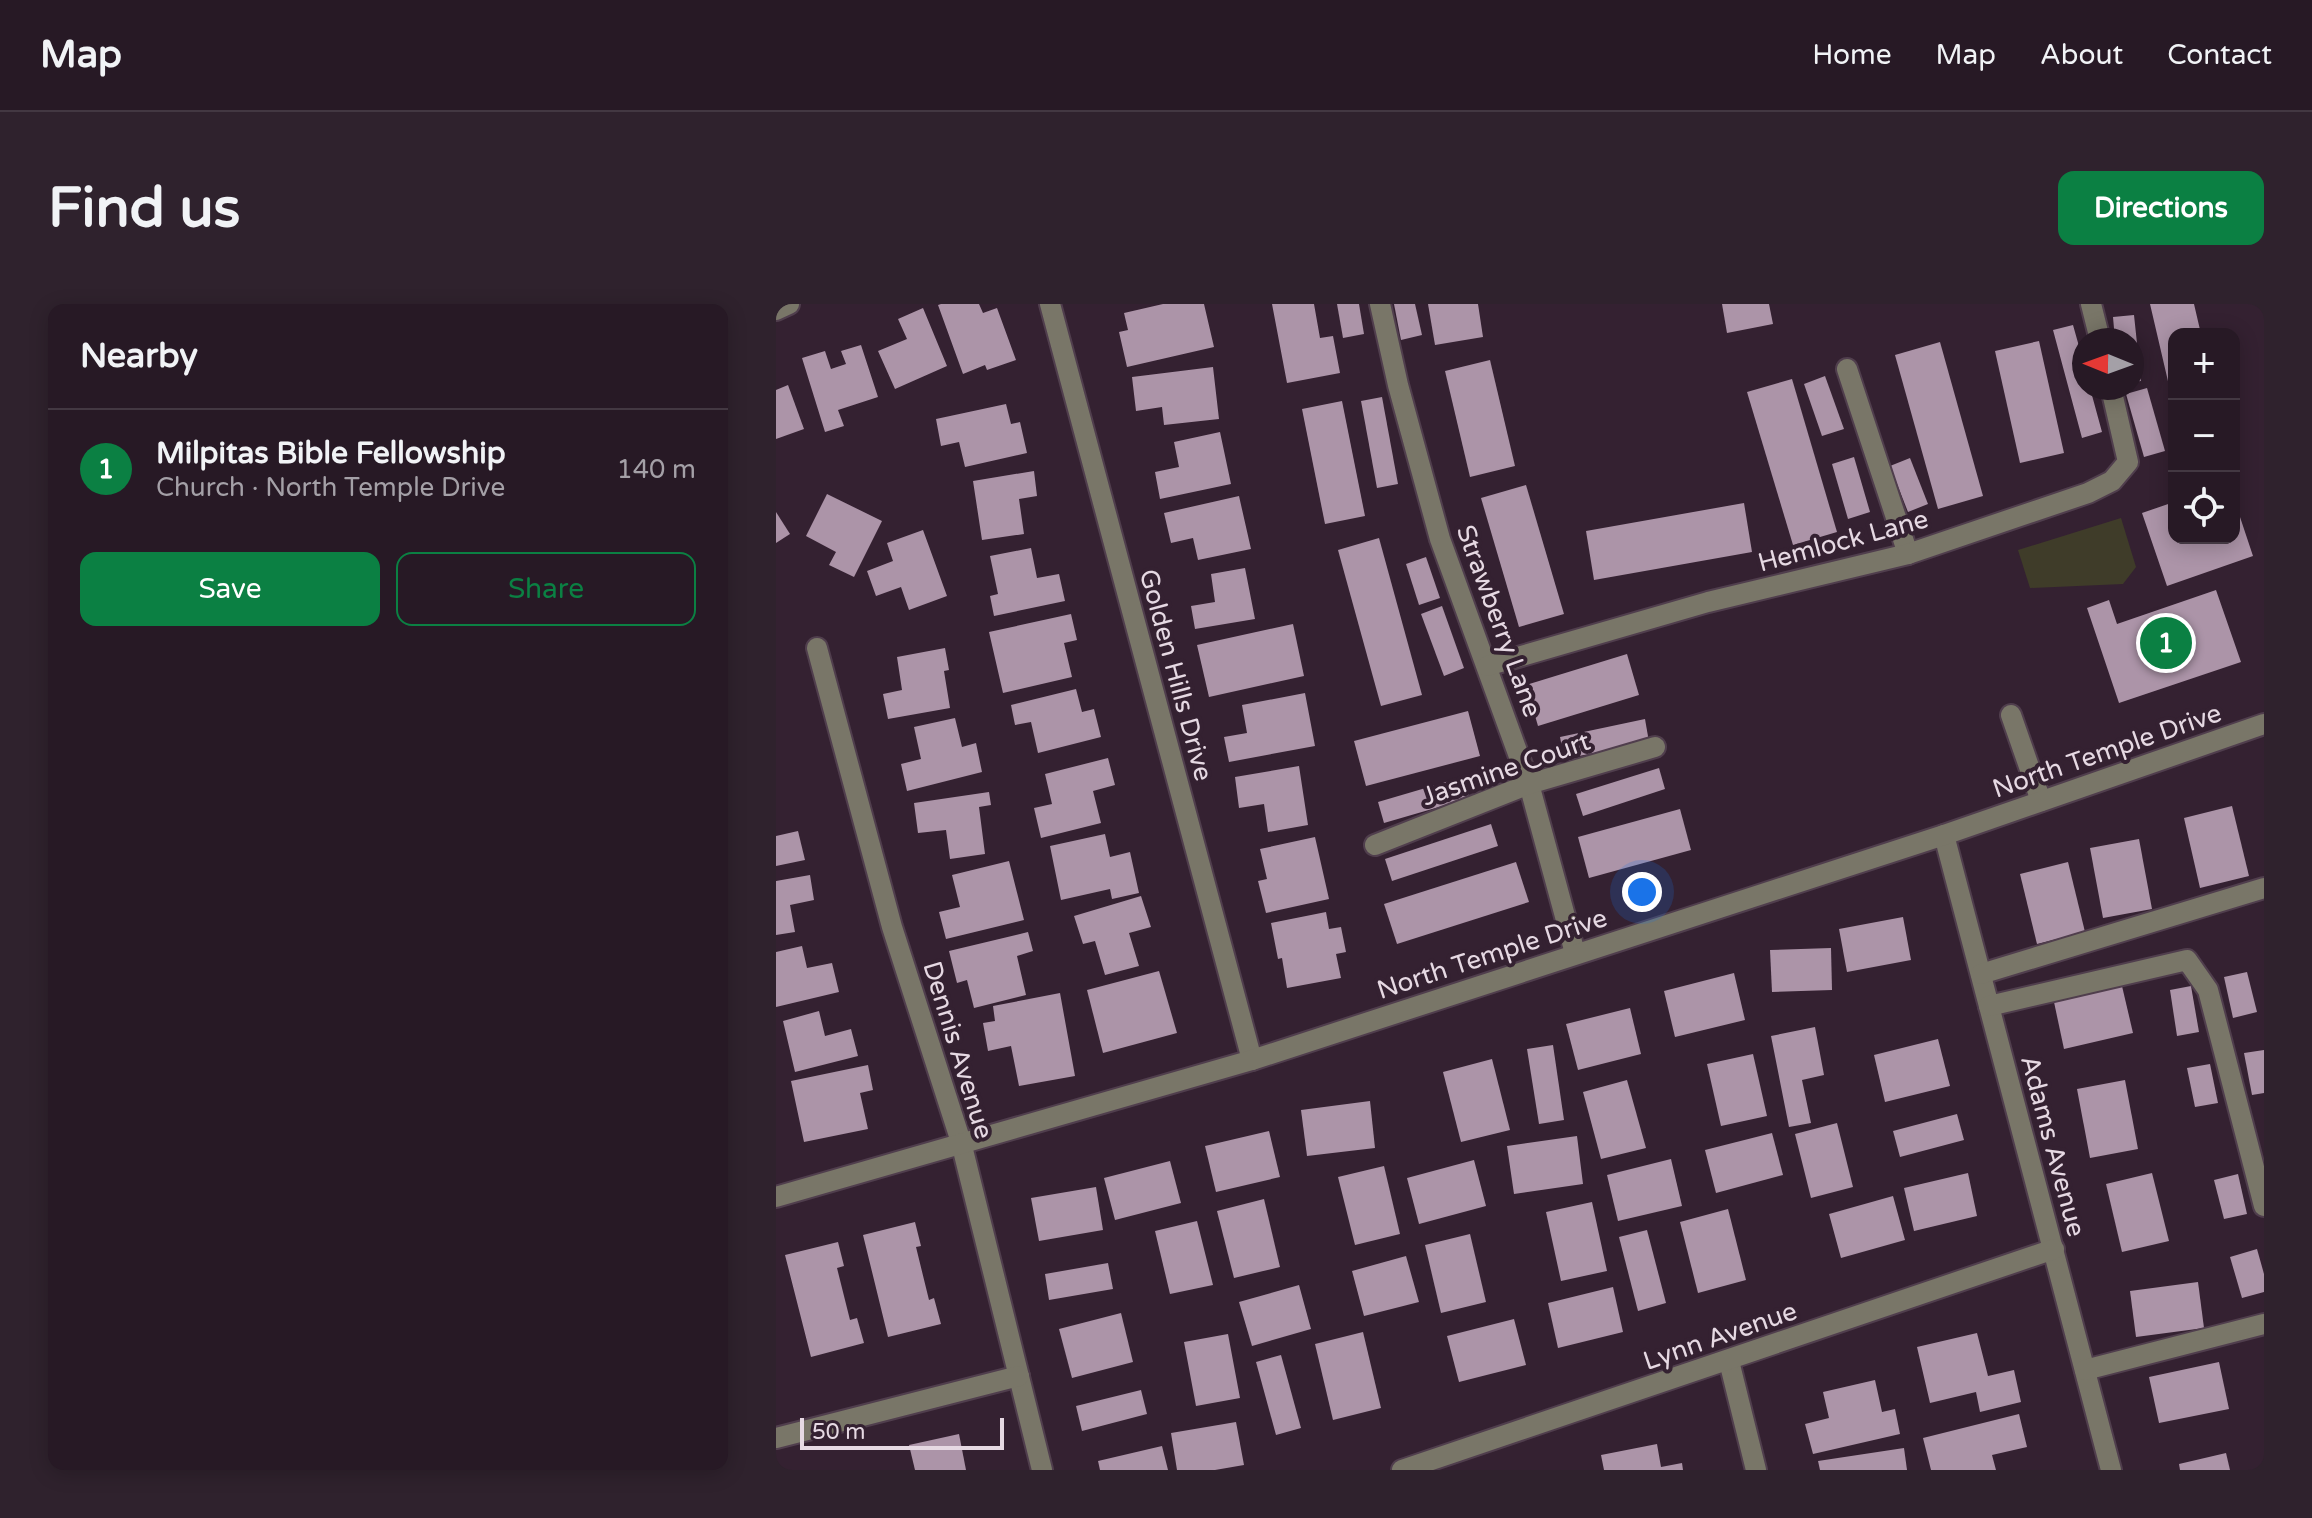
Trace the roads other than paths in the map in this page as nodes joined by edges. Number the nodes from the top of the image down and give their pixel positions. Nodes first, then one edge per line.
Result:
1 (789, 304) edge
2 (1050, 304) edge
3 (1380, 304) edge
4 (2091, 304) edge
5 (776, 310) edge
6 (2097, 328) edge
7 (1847, 369) dead end
8 (2114, 400) edge
9 (1908, 554) junction
10 (817, 648) dead end
11 (1487, 666) junction
12 (2011, 715) dead end
13 (2264, 724) edge
14 (1655, 747) dead end
15 (1529, 784) junction
16 (2041, 801) junction
17 (1944, 835) junction
18 (1375, 845) dead end
19 (2264, 888) edge
20 (1575, 953) junction
21 (1981, 974) junction
22 (1989, 1006) junction
23 (1252, 1060) junction
24 (961, 1142) junction
25 (776, 1197) edge
26 (2264, 1206) edge
27 (2054, 1249) junction
28 (2264, 1324) edge
29 (1729, 1361) junction
30 (2085, 1370) junction
31 (1019, 1376) junction
32 (776, 1438) edge
33 (1042, 1470) edge
34 (1402, 1470) edge
35 (1756, 1470) edge
36 (2111, 1470) edge

1 - 5 street
2 - 23 street, Golden Hills Drive
3 - 11 street, Strawberry Lane
4 - 6 street
7 - 9 street
8 - 9 street, Hemlock Lane
9 - 11 street, Hemlock Lane
10 - 24 street, Dennis Avenue
11 - 15 street, Strawberry Lane
12 - 16 street
13 - 16 street, North Temple Drive
14 - 15 street, Jasmine Court
15 - 18 street, Jasmine Court
15 - 20 street, Strawberry Lane
16 - 17 street, North Temple Drive
17 - 20 street, North Temple Drive
17 - 21 street, Adams Avenue
19 - 21 street
20 - 23 street, North Temple Drive
21 - 22 street, Adams Avenue
22 - 26 street
22 - 27 street, Adams Avenue
23 - 24 street, North Temple Drive
24 - 25 street, North Temple Drive
24 - 31 street, Dennis Avenue
27 - 29 street, Lynn Avenue
27 - 30 street, Adams Avenue
28 - 30 street
29 - 34 street, Lynn Avenue
29 - 35 street
30 - 36 street, Adams Avenue
31 - 32 street
31 - 33 street, Dennis Avenue

